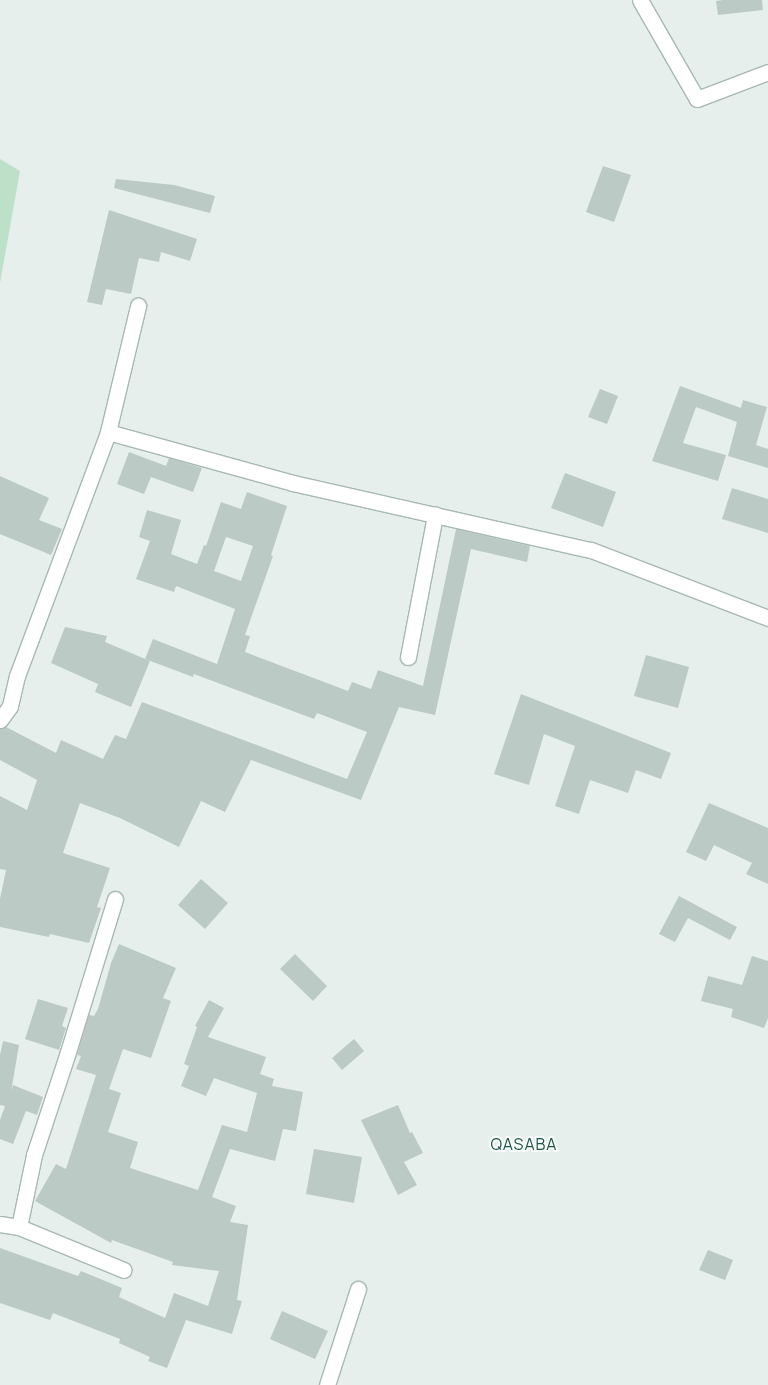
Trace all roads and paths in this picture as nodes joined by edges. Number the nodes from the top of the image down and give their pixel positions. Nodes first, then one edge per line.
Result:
1 (640, 0) edge
2 (768, 72) edge
3 (138, 306) dead end
4 (108, 432) junction
5 (435, 515) junction
6 (768, 618) edge
7 (408, 657) dead end
8 (0, 720) edge
9 (115, 899) dead end
10 (0, 1224) edge
11 (19, 1228) junction
12 (124, 1270) dead end
13 (358, 1289) dead end
14 (327, 1385) edge

1 - 2 street
3 - 4 street
4 - 5 street
4 - 8 street
5 - 6 street
5 - 7 street
9 - 11 street
10 - 11 street
11 - 12 street
13 - 14 street

